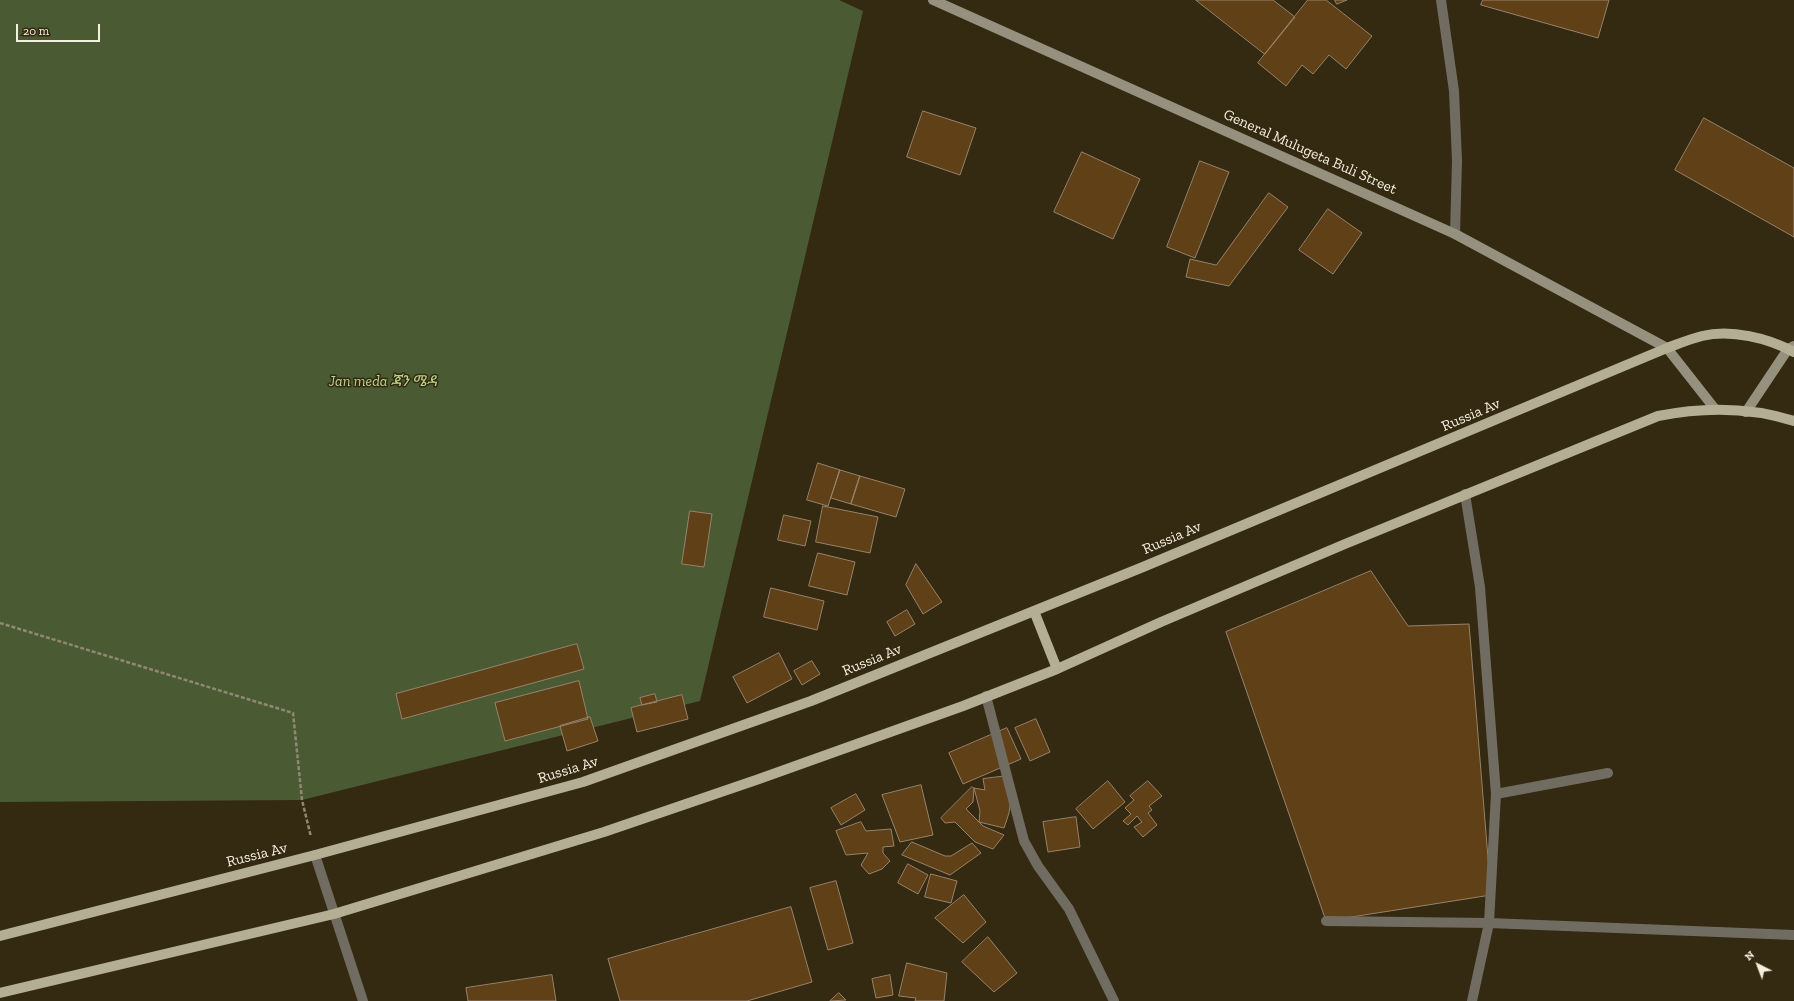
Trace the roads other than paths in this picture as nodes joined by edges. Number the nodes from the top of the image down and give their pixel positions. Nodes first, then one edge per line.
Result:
1 (933, 0) edge
2 (1441, 0) edge
3 (1455, 234) junction
4 (1667, 348) junction
5 (1792, 349) edge
6 (1715, 409) junction
7 (1746, 412) junction
8 (1794, 421) edge
9 (1465, 494) junction
10 (1034, 611) junction
11 (1057, 669) junction
12 (986, 696) junction
13 (1608, 773) dead end
14 (1496, 794) junction
15 (315, 855) junction
16 (334, 914) junction
17 (1326, 921) dead end
18 (1489, 923) junction
19 (1794, 935) edge
20 (0, 936) edge
21 (0, 993) edge
22 (363, 1001) edge
23 (1114, 1001) edge
24 (1472, 1001) edge

1 - 3 main road, General Mulugeta Buli Street
2 - 3 street
3 - 4 main road, General Mulugeta Buli Street
4 - 5 main road, Russia Av
4 - 6 main road
4 - 10 main road, Russia Av
5 - 7 main road
6 - 7 main road
6 - 9 main road
7 - 8 main road
9 - 11 main road
9 - 14 street
10 - 11 main road
10 - 15 main road, Russia Av
11 - 12 main road
12 - 16 main road
12 - 23 street
13 - 14 street
14 - 18 street
15 - 16 street
15 - 20 main road, Russia Av
16 - 21 main road
16 - 22 street
17 - 18 street
18 - 19 street
18 - 24 street

